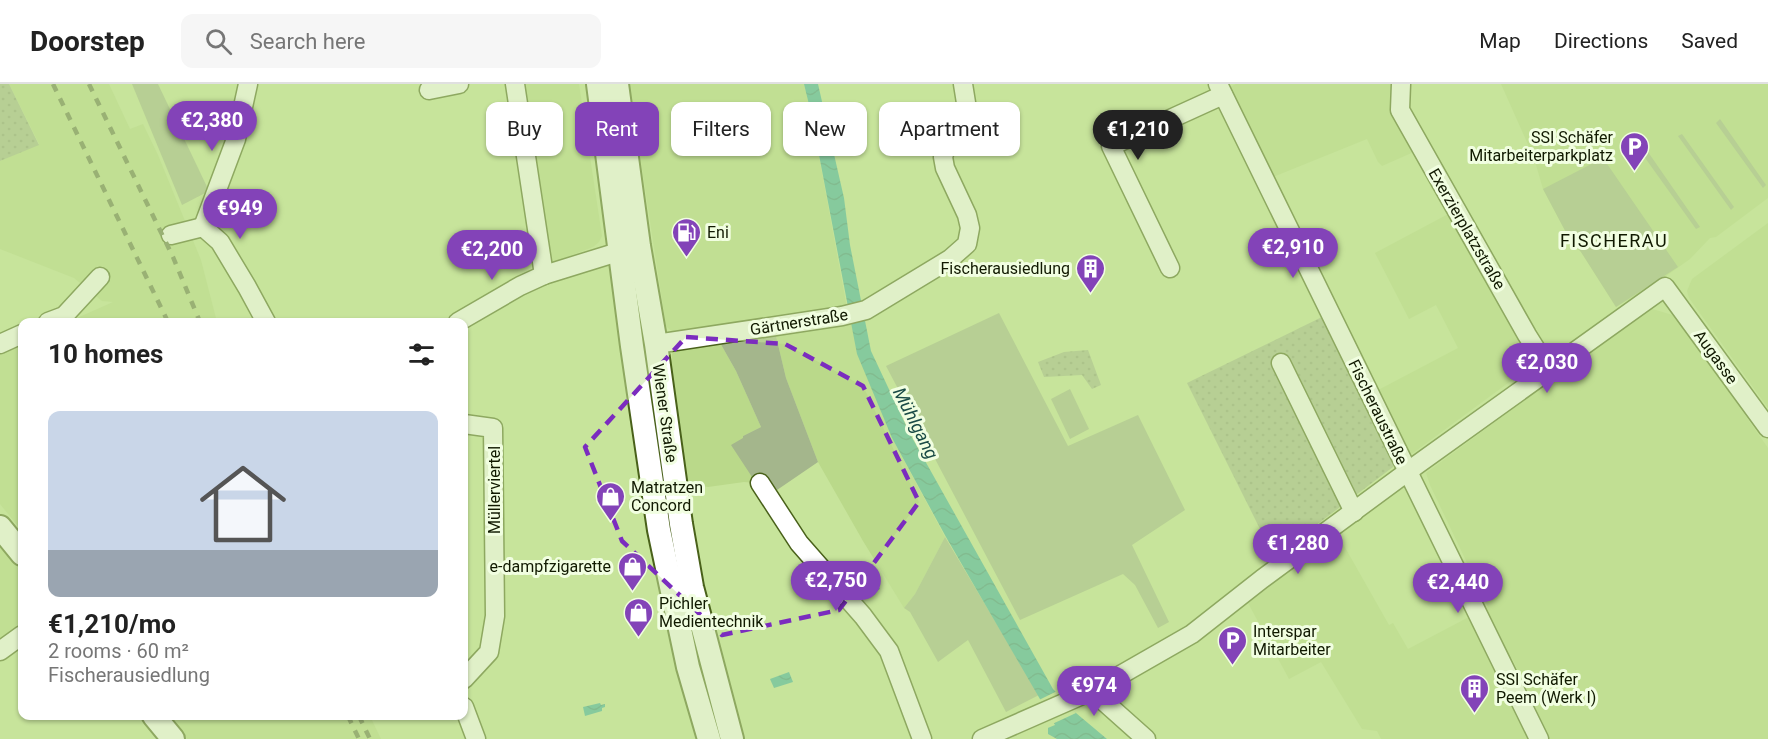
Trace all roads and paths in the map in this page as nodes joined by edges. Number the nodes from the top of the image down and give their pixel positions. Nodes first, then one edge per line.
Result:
1 (248, 84) edge
2 (459, 84) edge
3 (515, 84) edge
4 (598, 84) edge
5 (617, 84) edge
6 (963, 84) edge
7 (1401, 84) edge
8 (1220, 89) edge
9 (429, 90) dead end
10 (203, 227) junction
11 (171, 235) dead end
12 (629, 248) junction
13 (1170, 268) dead end
14 (544, 275) junction
15 (100, 277) dead end
16 (57, 318) edge
17 (264, 318) edge
18 (465, 318) edge
19 (18, 336) edge
20 (0, 344) edge
21 (656, 344) junction
22 (1281, 363) dead end
23 (1549, 370) junction
24 (468, 425) edge
25 (1768, 428) edge
26 (1407, 472) junction
27 (760, 483) dead end
28 (1354, 512) junction
29 (0, 527) edge
30 (18, 549) edge
31 (18, 638) edge
32 (0, 651) edge
33 (468, 675) edge
34 (1096, 689) junction
35 (468, 718) edge
36 (157, 720) edge
37 (173, 739) edge
38 (476, 739) edge
39 (709, 739) edge
40 (732, 739) edge
41 (922, 739) edge
42 (982, 739) edge
43 (1146, 739) edge
44 (1539, 739) edge

1 - 10 street
2 - 9 street
3 - 14 street
4 - 12 main road, Wiener Straße
5 - 12 main road, Wiener Straße
6 - 21 street, Gärtnerstraße
7 - 23 street, Exerzierplatzstraße
8 - 13 street
8 - 26 street, Fischeraustraße
10 - 11 street
10 - 17 street
12 - 14 street
12 - 21 main road, Wiener Straße
12 - 39 main road, Wiener Straße
14 - 18 street
15 - 16 street
19 - 20 street
21 - 40 main road, Wiener Straße
22 - 28 street
23 - 25 street, Augasse
23 - 26 street
24 - 33 street, Müllerviertel
26 - 28 street
26 - 44 street, Fischeraustraße
27 - 41 street
28 - 34 street
29 - 30 main road
31 - 32 street
34 - 42 street
34 - 43 street
35 - 38 street
36 - 37 main road

